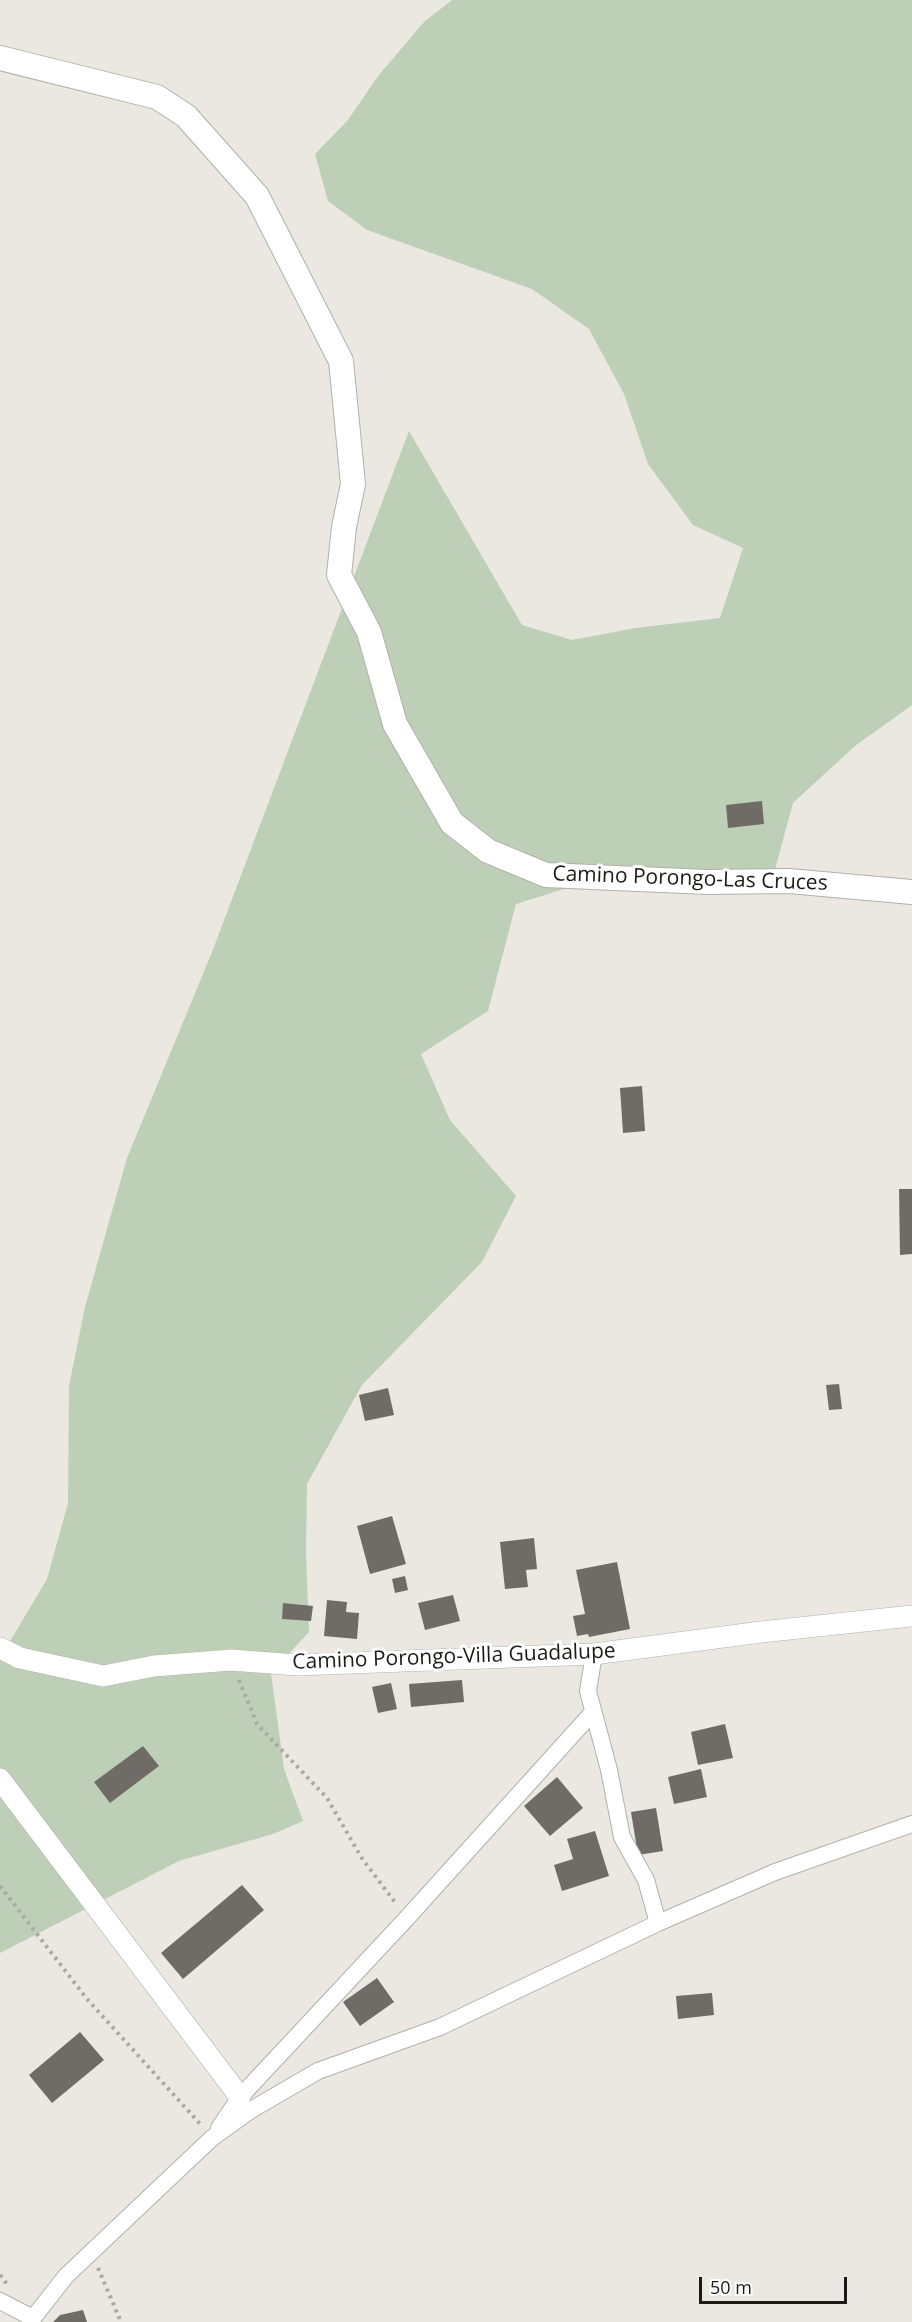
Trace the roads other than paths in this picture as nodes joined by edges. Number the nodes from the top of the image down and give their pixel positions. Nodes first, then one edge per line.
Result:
1 (0, 58) edge
2 (912, 892) edge
3 (912, 1616) edge
4 (0, 1648) edge
5 (594, 1654) junction
6 (593, 1712) junction
7 (0, 1779) edge
8 (912, 1824) edge
9 (658, 1923) junction
10 (240, 2097) junction
11 (212, 2138) junction
12 (0, 2301) edge
13 (31, 2320) edge

1 - 2 main road, Camino Porongo-Las Cruces
3 - 5 street, Camino Porongo-Villa Guadalupe
4 - 5 street, Camino Porongo-Villa Guadalupe
5 - 6 street
6 - 9 street
6 - 10 street
7 - 10 street
8 - 9 street
9 - 11 street
10 - 11 street
11 - 13 street
12 - 13 street

